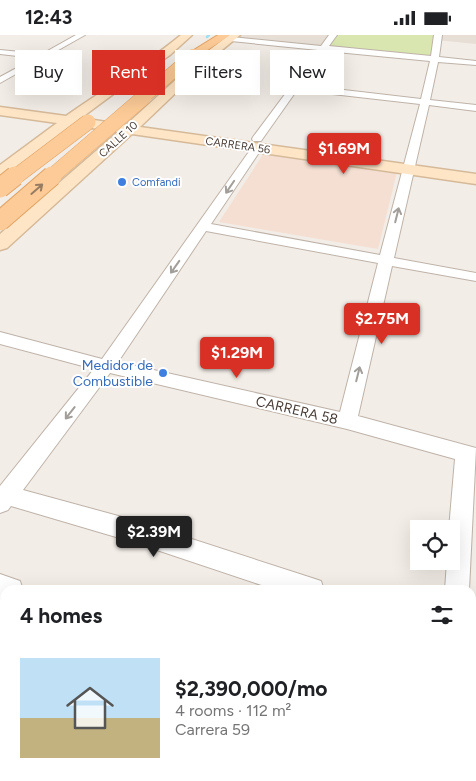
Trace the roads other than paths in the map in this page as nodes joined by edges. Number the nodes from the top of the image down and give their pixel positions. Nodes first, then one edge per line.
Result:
1 (81, 35) edge
2 (189, 35) edge
3 (196, 35) edge
4 (333, 35) edge
5 (438, 35) edge
6 (230, 36) edge
7 (216, 46) junction
8 (324, 48) junction
9 (53, 50) edge
10 (188, 50) edge
11 (203, 50) edge
12 (0, 51) edge
13 (15, 53) edge
14 (165, 54) edge
15 (435, 58) junction
16 (175, 63) edge
17 (476, 63) edge
18 (175, 65) edge
19 (15, 71) edge
20 (0, 79) edge
21 (344, 93) edge
22 (94, 95) edge
23 (105, 95) edge
24 (290, 95) edge
25 (102, 97) junction
26 (74, 100) dead end
27 (424, 102) junction
28 (162, 103) junction
29 (47, 104) dead end
30 (476, 108) edge
31 (1, 109) edge
32 (94, 121) junction
33 (184, 122) dead end
34 (132, 126) junction
35 (235, 136) junction
36 (33, 137) junction
37 (216, 142) junction
38 (257, 143) junction
39 (142, 145) dead end
40 (126, 150) dead end
41 (97, 158) junction
42 (409, 165) junction
43 (476, 169) edge
44 (0, 172) edge
45 (476, 179) edge
46 (0, 188) edge
47 (0, 221) edge
48 (203, 227) junction
49 (0, 244) edge
50 (386, 260) junction
51 (476, 277) edge
52 (0, 338) edge
53 (106, 366) junction
54 (346, 421) junction
55 (470, 456) edge
56 (3, 499) edge
57 (468, 546) edge
58 (297, 585) edge
59 (458, 585) edge

1 - 9 street
2 - 3 main road
2 - 14 street
3 - 10 main road, CALLE 10
4 - 8 street
5 - 15 street
6 - 7 street, CALLE 10
6 - 8 street
7 - 11 main road, CALLE 10
7 - 28 street, CALLE 10
8 - 15 street
12 - 13 street
15 - 17 street
15 - 27 street
16 - 46 main road, CALLE 10, bridge
47 -> 18 main road, CALLE 10, bridge
19 - 20 street
21 - 27 street
22 - 26 street
23 - 25 street
24 - 38 street
25 - 28 street
25 - 32 street
27 - 30 street
27 - 42 street
28 - 32 street
28 - 34 street, CALLE 10
29 - 31 street
31 - 32 street
31 - 36 street
32 - 34 street
32 - 36 street
32 - 41 street
33 - 35 street
34 - 35 street, CARRERA 56
34 - 37 street, CARRERA 56
34 - 41 street, CALLE 10
35 - 38 street, CARRERA 56
36 - 41 street
36 - 44 street
37 - 38 street, CARRERA 56
37 - 39 street
38 - 42 street, CARRERA 56
38 -> 48 street
40 - 41 street
41 - 49 street, CALLE 10
42 - 43 street, CARRERA 56
42 - 45 street, CARRERA 56
50 -> 42 street
48 - 50 street
48 -> 53 street
50 - 51 street
54 -> 50 street
52 - 53 street, CARRERA 58
53 - 54 street, CARRERA 58
53 -> 56 street
54 - 55 street, CARRERA 58
55 - 57 street
56 - 58 street
57 - 59 street

